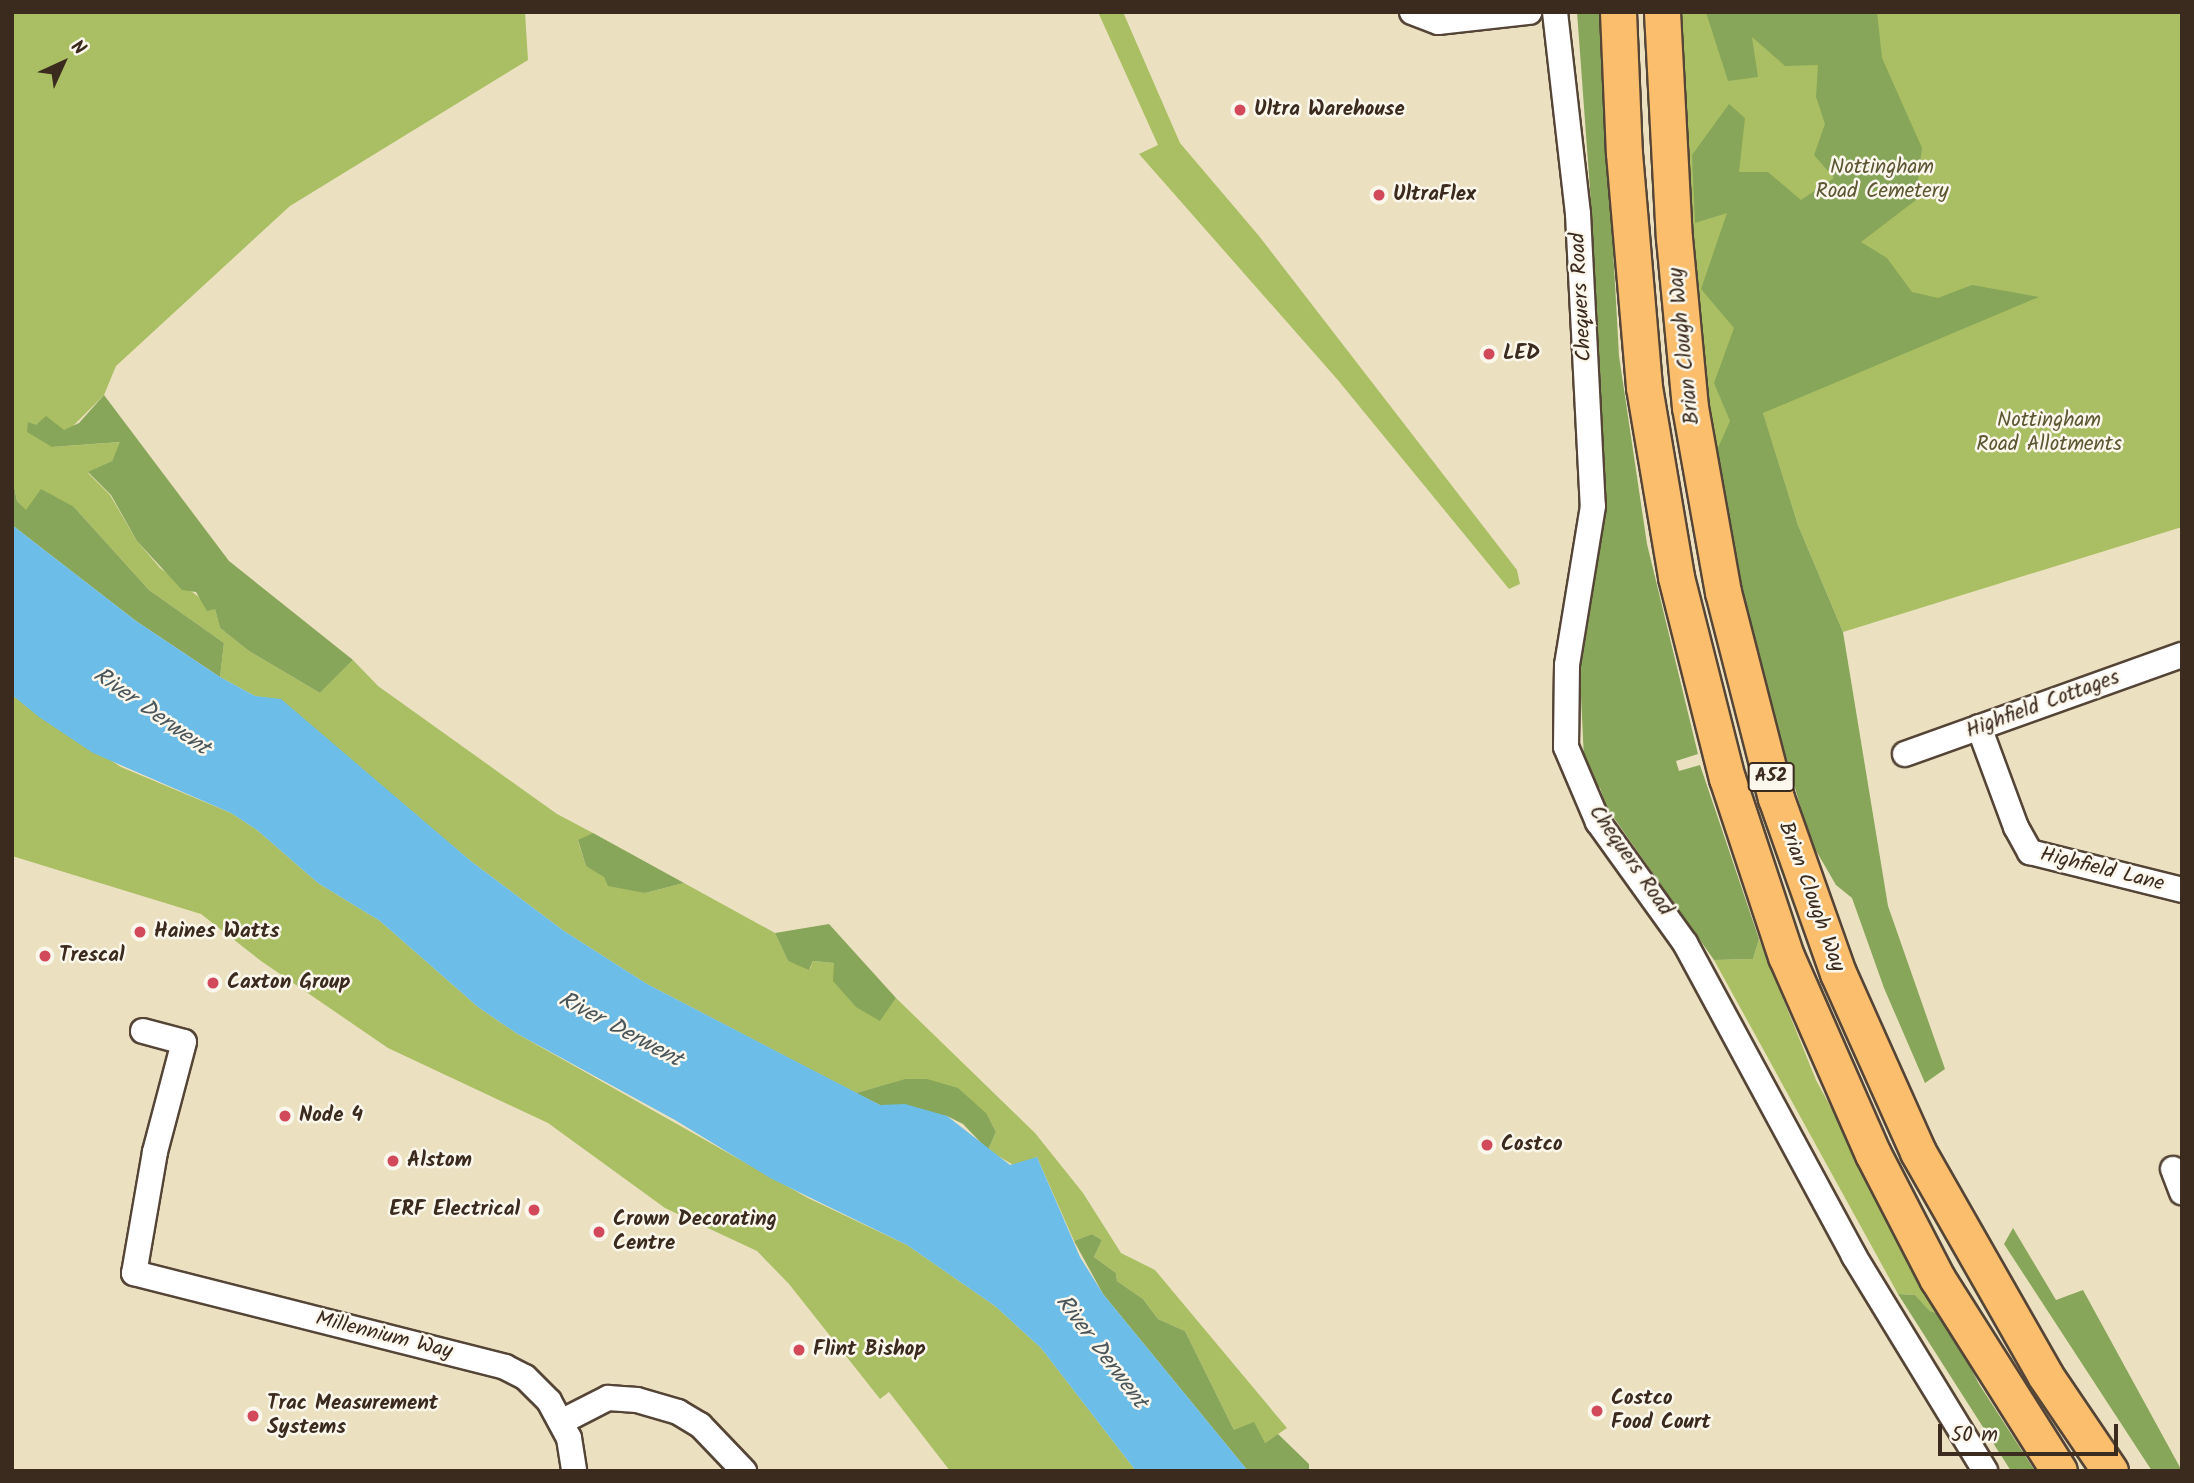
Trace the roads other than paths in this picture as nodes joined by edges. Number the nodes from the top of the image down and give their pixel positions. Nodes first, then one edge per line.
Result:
1 (1412, 12) edge
2 (1529, 12) edge
3 (1555, 12) edge
4 (1618, 12) edge
5 (1662, 12) edge
6 (2182, 655) edge
7 (1979, 727) junction
8 (1905, 754) dead end
9 (2182, 890) edge
10 (143, 1031) dead end
11 (2173, 1169) dead end
12 (2182, 1192) edge
13 (561, 1422) junction
14 (574, 1471) edge
15 (744, 1471) edge
16 (1984, 1471) edge
17 (2059, 1471) edge
18 (2110, 1471) edge

1 - 2 street
3 - 16 street, Chequers Road
4 - 17 highway, Brian Clough Way / A52
5 - 18 highway, Brian Clough Way / A52
6 - 7 street, Highfield Cottages
7 - 8 street, Highfield Cottages
7 - 9 street, Highfield Lane
10 - 13 street, Millennium Way
11 - 12 street
13 - 14 street, Millennium Way
13 - 15 street

